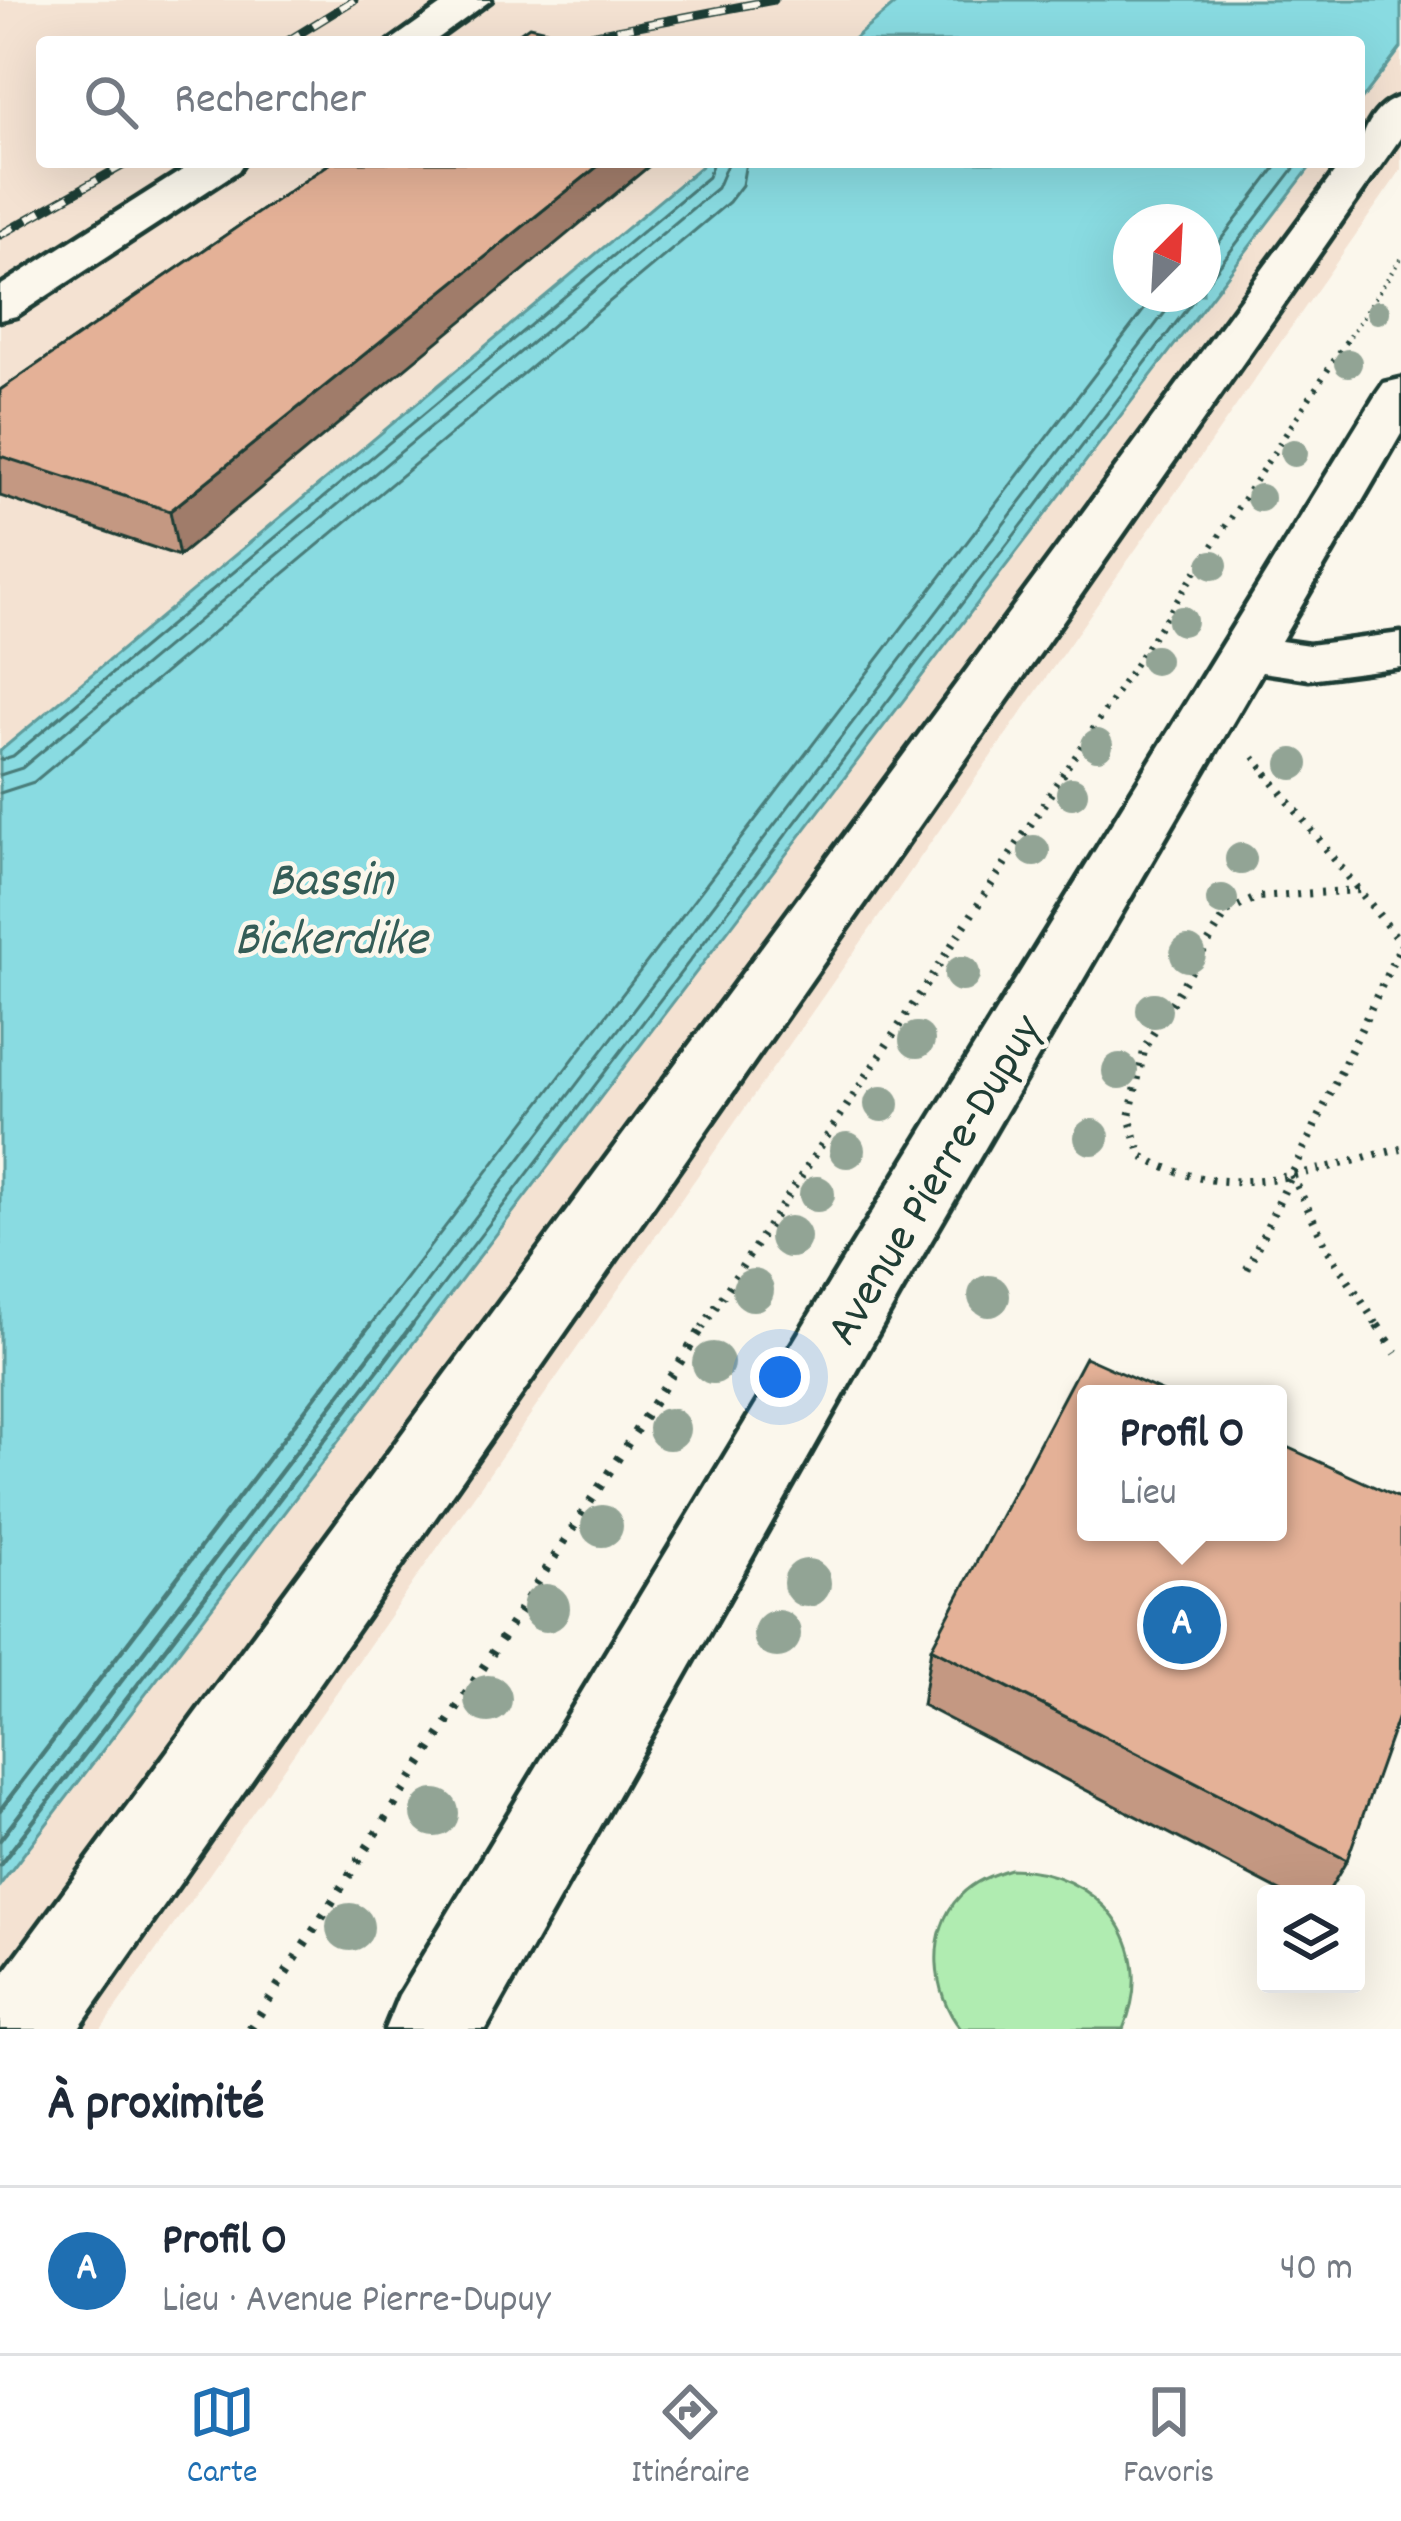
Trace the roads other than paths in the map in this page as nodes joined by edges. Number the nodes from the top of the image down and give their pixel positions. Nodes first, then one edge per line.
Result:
1 (473, 0) edge
2 (417, 36) edge
3 (1401, 109) edge
4 (1365, 159) edge
5 (214, 168) edge
6 (1359, 168) edge
7 (0, 306) edge
8 (1401, 393) edge
9 (1381, 463) edge
10 (1401, 650) edge
11 (1242, 652) junction
12 (22, 2029) edge
13 (433, 2029) edge

1 - 2 street
3 - 4 street
5 - 7 street
6 - 12 street
8 - 9 street, Avenue Pierre-Dupuy
9 - 11 street, Avenue Pierre-Dupuy
10 - 11 street
11 - 13 street, Avenue Pierre-Dupuy

